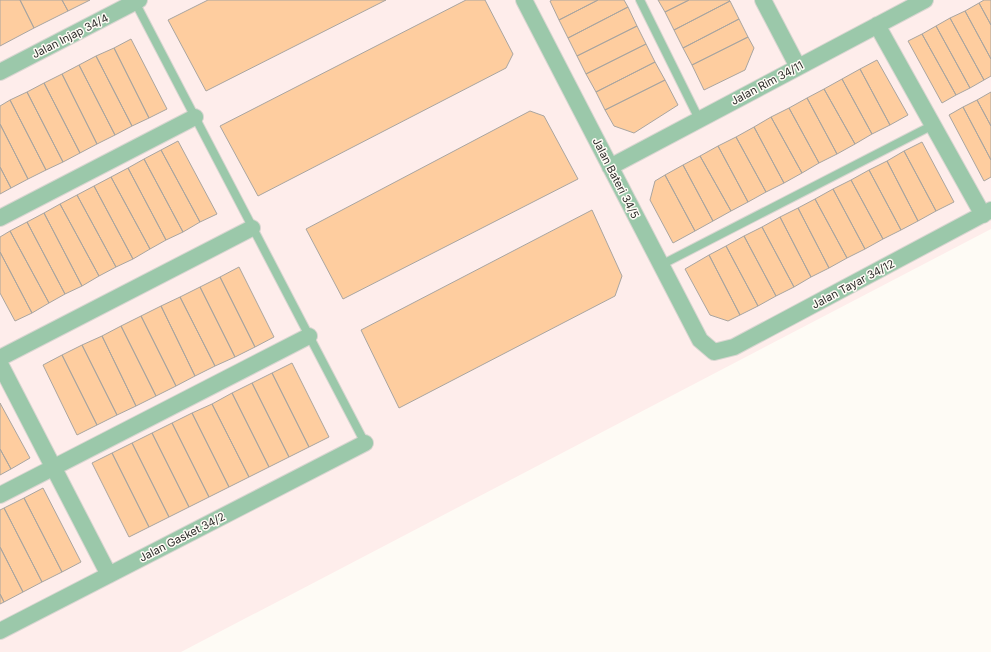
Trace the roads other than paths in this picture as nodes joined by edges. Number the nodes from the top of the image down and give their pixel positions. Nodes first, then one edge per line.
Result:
1 (524, 0) edge
2 (640, 0) edge
3 (763, 0) edge
4 (925, 0) edge
5 (136, 1) edge
6 (877, 25) junction
7 (798, 67) junction
8 (0, 72) edge
9 (195, 117) junction
10 (700, 119) junction
11 (933, 125) junction
12 (610, 167) junction
13 (987, 213) edge
14 (0, 218) edge
15 (252, 228) junction
16 (660, 265) junction
17 (309, 336) junction
18 (714, 352) joint
19 (0, 358) edge
20 (0, 364) edge
21 (365, 443) joint
22 (54, 468) junction
23 (0, 495) edge
24 (109, 575) junction
25 (0, 631) edge

1 - 12 street, Jalan Bateri 34/5
2 - 10 lane
3 - 7 street
4 - 6 street, Jalan Rim 34/11
5 - 8 street, Jalan Injap 34/4
5 - 9 lane
6 - 7 street, Jalan Rim 34/11
6 - 11 street
7 - 10 street, Jalan Rim 34/11
9 - 14 street
9 - 15 lane
10 - 12 street, Jalan Rim 34/11
11 - 13 street
11 - 16 lane
12 - 16 street, Jalan Bateri 34/5
13 - 18 street, Jalan Tayar 34/12
15 - 17 lane
15 - 19 street
16 - 18 street, Jalan Bateri 34/5
17 - 21 lane
17 - 22 street
20 - 22 street
21 - 24 street, Jalan Gasket 34/2
22 - 23 street
22 - 24 street
24 - 25 street, Jalan Gasket 34/2

